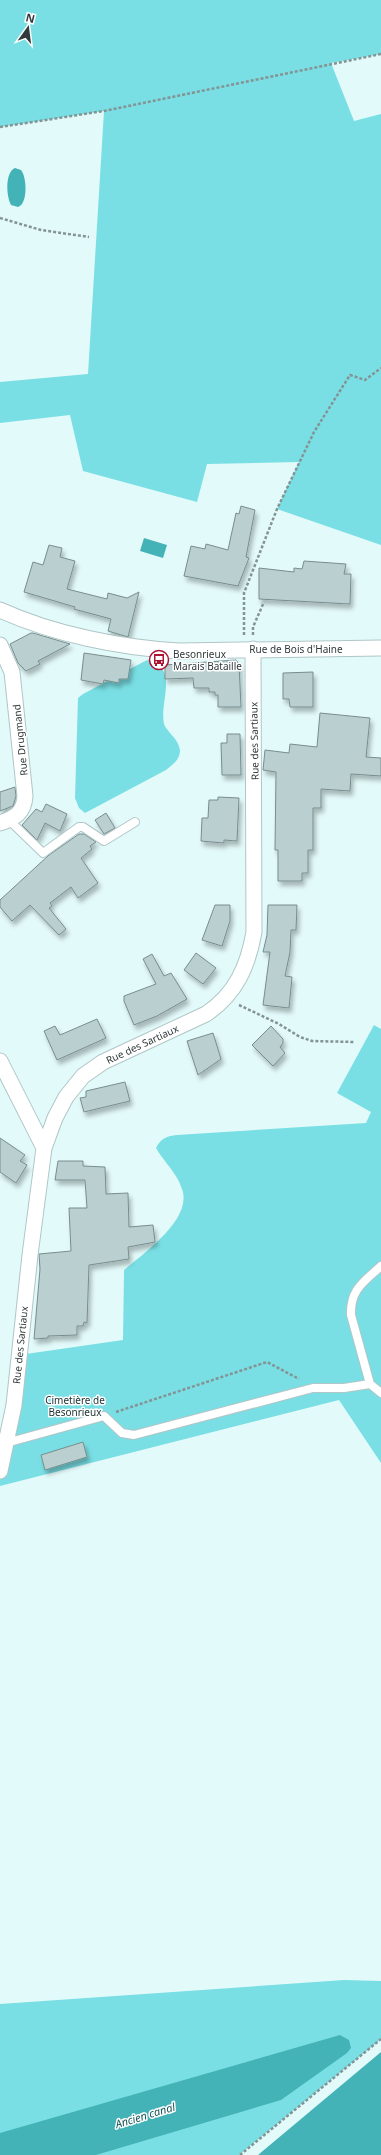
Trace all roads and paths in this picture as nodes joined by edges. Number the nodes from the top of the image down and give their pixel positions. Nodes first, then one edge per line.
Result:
1 (381, 54) edge
2 (0, 127) edge
3 (0, 218) edge
4 (89, 238) dead end
5 (381, 368) edge
6 (264, 602) dead end
7 (0, 610) edge
8 (0, 645) edge
9 (381, 648) edge
10 (248, 649) junction
11 (4, 822) edge
12 (135, 822) dead end
13 (226, 997) junction
14 (355, 1042) dead end
15 (0, 1061) edge
16 (44, 1148) junction
17 (381, 1266) edge
18 (370, 1384) junction
19 (313, 1388) junction
20 (381, 1393) edge
21 (104, 1416) junction
22 (6, 1443) junction
23 (0, 1471) edge
24 (381, 2039) edge
25 (240, 2155) edge

1 - 2 path
3 - 4 path
5 - 10 path
6 - 10 path
7 - 10 street, Rue de Bois d'Haine
8 - 11 street, Rue Drugmand
9 - 10 street, Rue de Bois d'Haine
10 - 13 street, Rue des Sartiaux
11 - 12 lane
13 - 14 path
13 - 16 street, Rue des Sartiaux
15 - 16 street
16 - 22 street, Rue des Sartiaux
17 - 18 lane
18 - 19 lane
18 - 20 lane
19 - 21 lane
19 - 21 path
21 - 22 lane
22 - 23 street, Rue des Sartiaux
24 - 25 path

